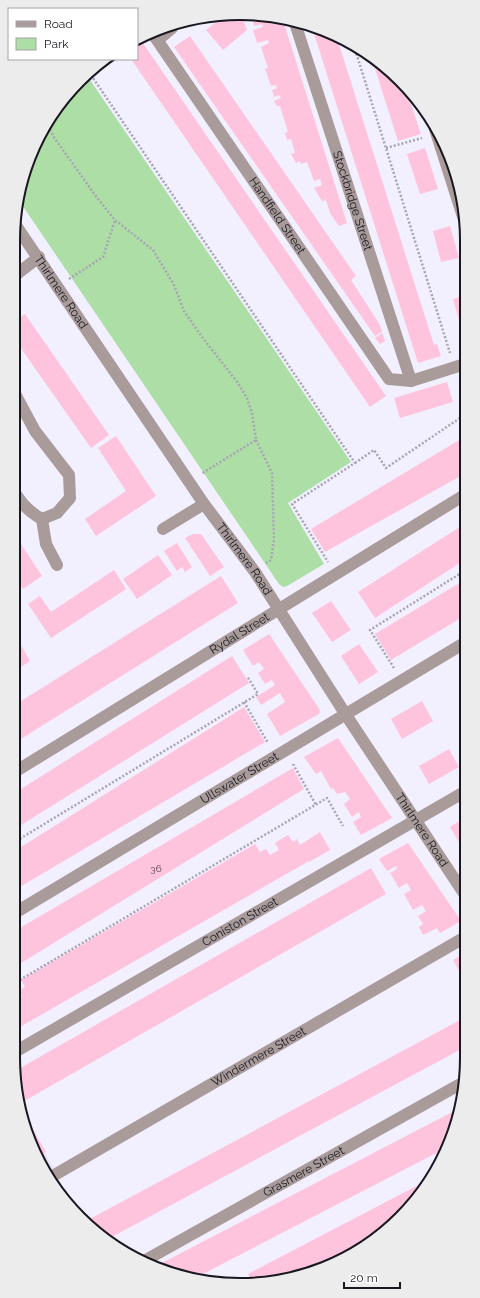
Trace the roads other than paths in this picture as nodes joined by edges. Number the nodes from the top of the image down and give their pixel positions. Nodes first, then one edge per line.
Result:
1 (296, 27) edge
2 (155, 37) edge
3 (447, 165) edge
4 (455, 190) edge
5 (20, 231) edge
6 (39, 258) junction
7 (20, 272) edge
8 (460, 366) edge
9 (411, 381) junction
10 (20, 405) edge
11 (460, 498) edge
12 (20, 501) edge
13 (204, 504) junction
14 (42, 519) junction
15 (163, 529) dead end
16 (57, 565) dead end
17 (278, 610) junction
18 (460, 646) edge
19 (346, 715) junction
20 (20, 769) edge
21 (460, 794) edge
22 (415, 820) junction
23 (460, 888) edge
24 (20, 910) edge
25 (460, 940) edge
26 (20, 1049) edge
27 (458, 1085) edge
28 (54, 1175) edge
29 (148, 1258) edge

1 - 9 street, Stockbridge Street
2 - 9 street, Handfield Street
3 - 4 street
5 - 6 street, Thirlmere Road
6 - 7 street
6 - 13 street, Thirlmere Road
8 - 9 street
10 - 14 street
11 - 17 street, Rydal Street
12 - 14 street
13 - 15 street
13 - 17 street, Thirlmere Road
14 - 16 street
17 - 19 street, Thirlmere Road
17 - 20 street, Rydal Street
18 - 19 street, Ullswater Street
19 - 22 street, Thirlmere Road
19 - 24 street, Ullswater Street
21 - 22 street, Coniston Street
22 - 23 street, Thirlmere Road
22 - 26 street, Coniston Street
25 - 28 street, Windermere Street
27 - 29 street, Grasmere Street

